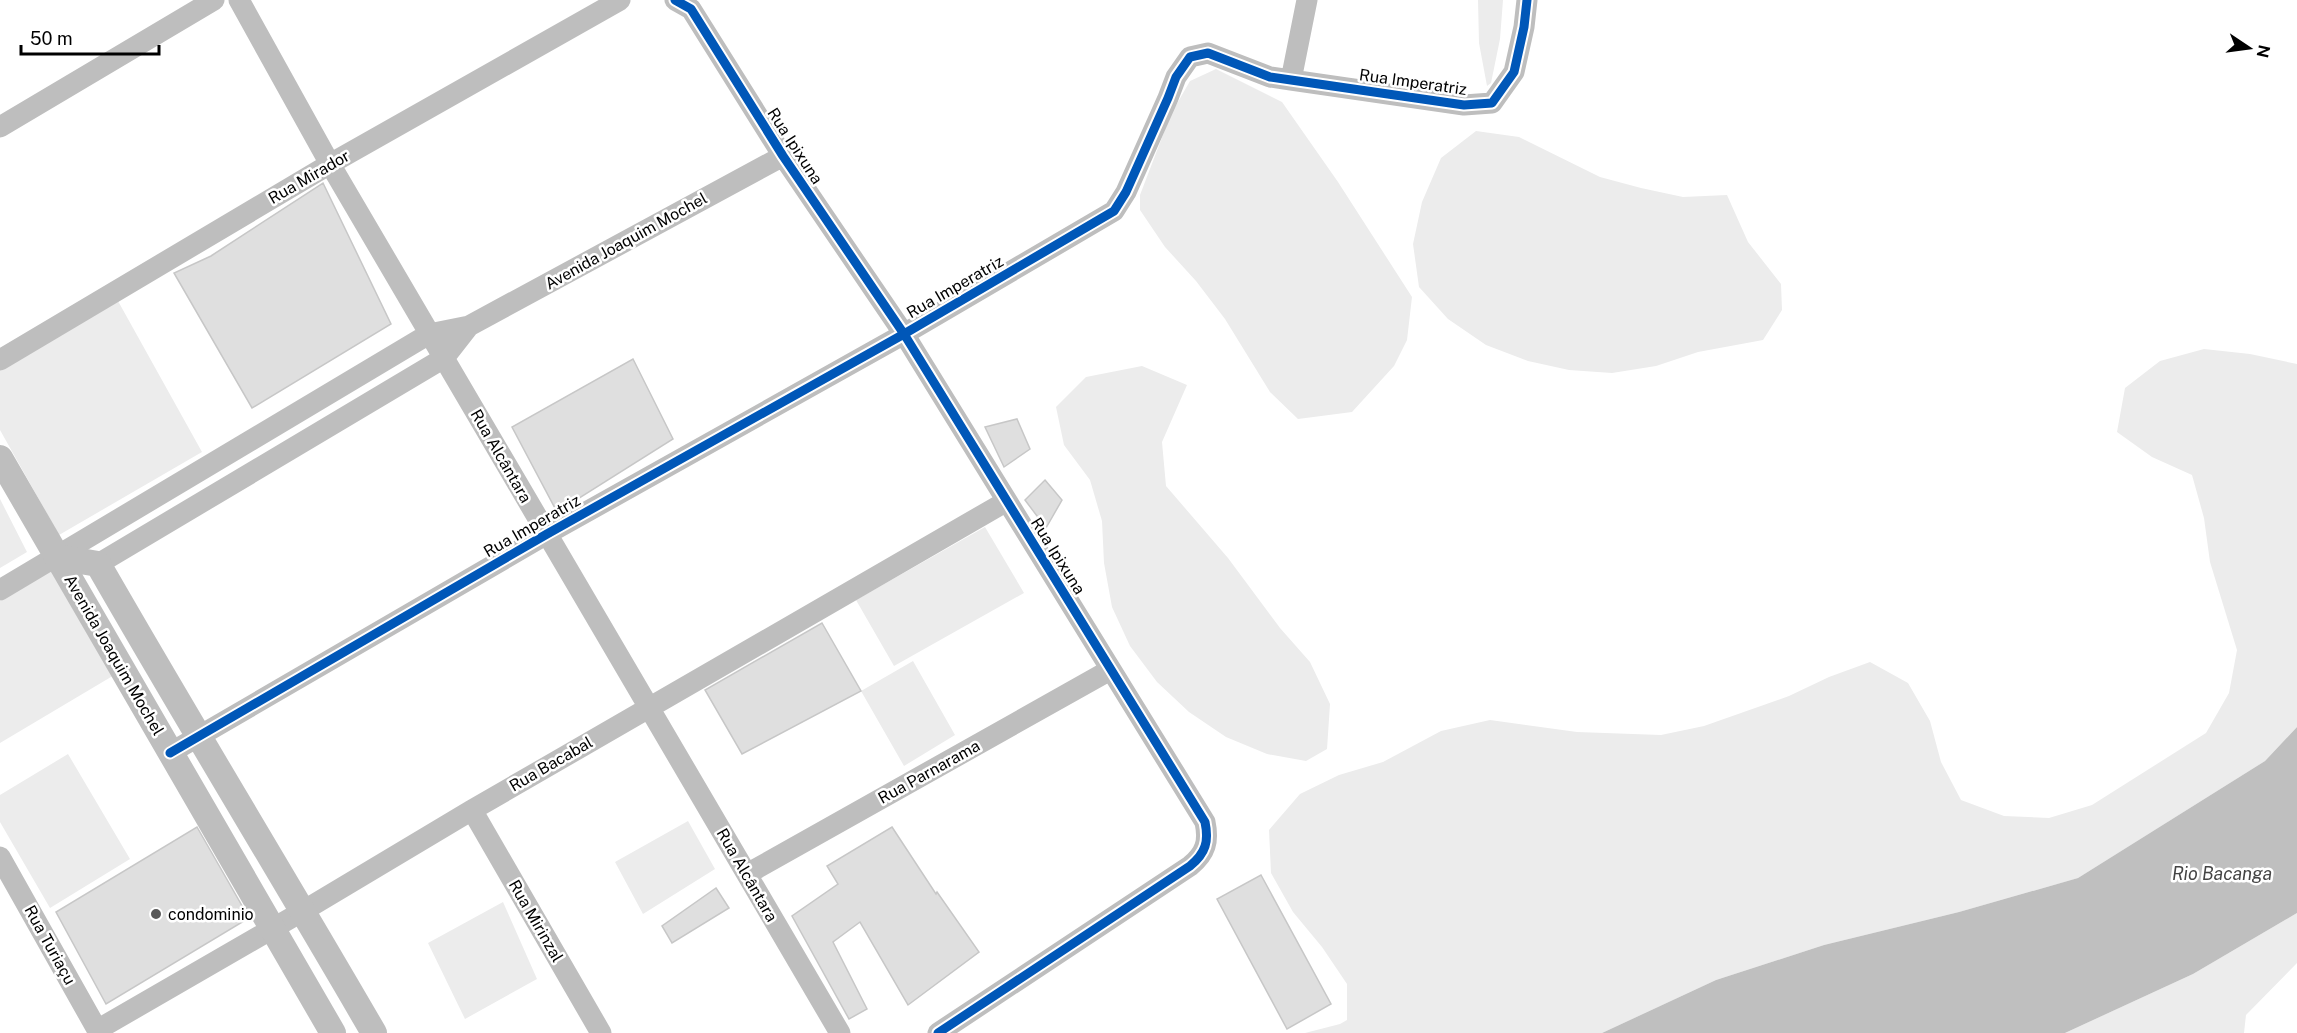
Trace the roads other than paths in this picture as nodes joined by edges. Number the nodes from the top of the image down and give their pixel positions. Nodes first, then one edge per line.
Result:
1 (214, 0) edge
2 (239, 0) edge
3 (621, 0) edge
4 (1307, 0) edge
5 (1527, 0) edge
6 (683, 5) edge
7 (1291, 80) junction
8 (0, 127) edge
9 (783, 156) junction
10 (330, 164) junction
11 (469, 326) junction
12 (429, 334) junction
13 (904, 334) junction
14 (444, 358) junction
15 (0, 360) edge
16 (0, 458) edge
17 (1007, 501) junction
18 (547, 534) junction
19 (57, 557) junction
20 (98, 564) junction
21 (0, 590) edge
22 (1110, 670) junction
23 (649, 708) junction
24 (198, 738) junction
25 (170, 753) junction
26 (472, 810) junction
27 (0, 857) edge
28 (747, 874) junction
29 (303, 911) junction
30 (272, 929) junction
31 (98, 1031) edge
32 (333, 1033) edge
33 (374, 1033) edge
34 (601, 1033) edge
35 (840, 1033) edge
36 (938, 1033) edge

1 - 8 street
2 - 10 street, Rua Alcântara
3 - 10 street, Rua Mirador
4 - 7 street
5 - 7 street, Rua Imperatriz
6 - 9 street, Rua Ipixuna
7 - 13 street, Rua Imperatriz
9 - 11 street, Avenida Joaquim Mochel
9 - 13 street, Rua Ipixuna
10 - 12 street, Rua Alcântara
10 - 15 street, Rua Mirador
11 - 12 street, Avenida Joaquim Mochel
11 - 14 street, Avenida Joaquim Mochel
12 - 14 street, Rua Alcântara
12 - 19 street, Avenida Joaquim Mochel
13 - 17 street, Rua Ipixuna
13 - 18 street, Rua Imperatriz
14 - 18 street, Rua Alcântara
14 - 20 street, Avenida Joaquim Mochel
16 - 19 street
17 - 22 street, Rua Ipixuna
17 - 23 street, Rua Bacabal
18 - 23 street, Rua Alcântara
18 - 24 street, Rua Imperatriz
19 - 20 street, Avenida Joaquim Mochel
19 - 21 street
19 - 25 street, Avenida Joaquim Mochel
20 - 24 street, Avenida Joaquim Mochel
22 - 28 street, Rua Parnarama
22 - 36 street, Rua Ipixuna
23 - 26 street, Rua Bacabal
23 - 28 street, Rua Alcântara
24 - 25 street, Rua Imperatriz
24 - 29 street, Avenida Joaquim Mochel
25 - 30 street, Avenida Joaquim Mochel
26 - 29 street, Rua Bacabal
26 - 34 street, Rua Mirinzal
27 - 31 street, Rua Turiaçu
28 - 35 street, Rua Alcântara
29 - 30 street, Rua Bacabal
29 - 33 street, Avenida Joaquim Mochel
30 - 31 street, Rua Bacabal
30 - 32 street, Avenida Joaquim Mochel

